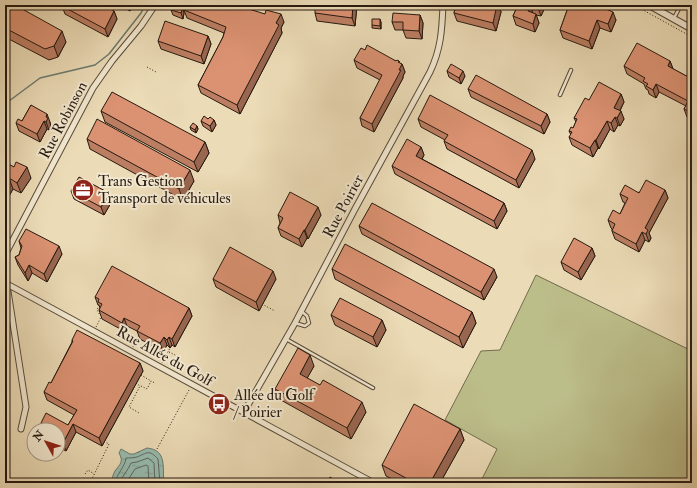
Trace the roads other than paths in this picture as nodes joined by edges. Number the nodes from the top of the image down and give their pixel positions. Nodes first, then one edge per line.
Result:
1 (155, 5) edge
2 (443, 5) edge
3 (649, 5) edge
4 (681, 5) edge
5 (674, 19) junction
6 (692, 29) edge
7 (571, 70) dead end
8 (560, 95) dead end
9 (5, 255) edge
10 (5, 272) edge
11 (8, 284) junction
12 (301, 311) junction
13 (296, 323) junction
14 (286, 339) junction
15 (373, 388) dead end
16 (244, 412) junction
17 (21, 429) dead end
18 (374, 483) edge

1 - 9 street, Rue Robinson
2 - 12 street, Rue Poirier
3 - 5 street
4 - 5 lane
5 - 6 street
7 - 8 lane
10 - 11 street
11 - 16 street, Rue Allée du Golf
11 - 17 street
12 - 13 street, Rue Poirier
12 - 13 lane
13 - 14 street, Rue Poirier
14 - 15 lane
14 - 16 street, Rue Poirier
16 - 18 street, Rue Allée du Golf

